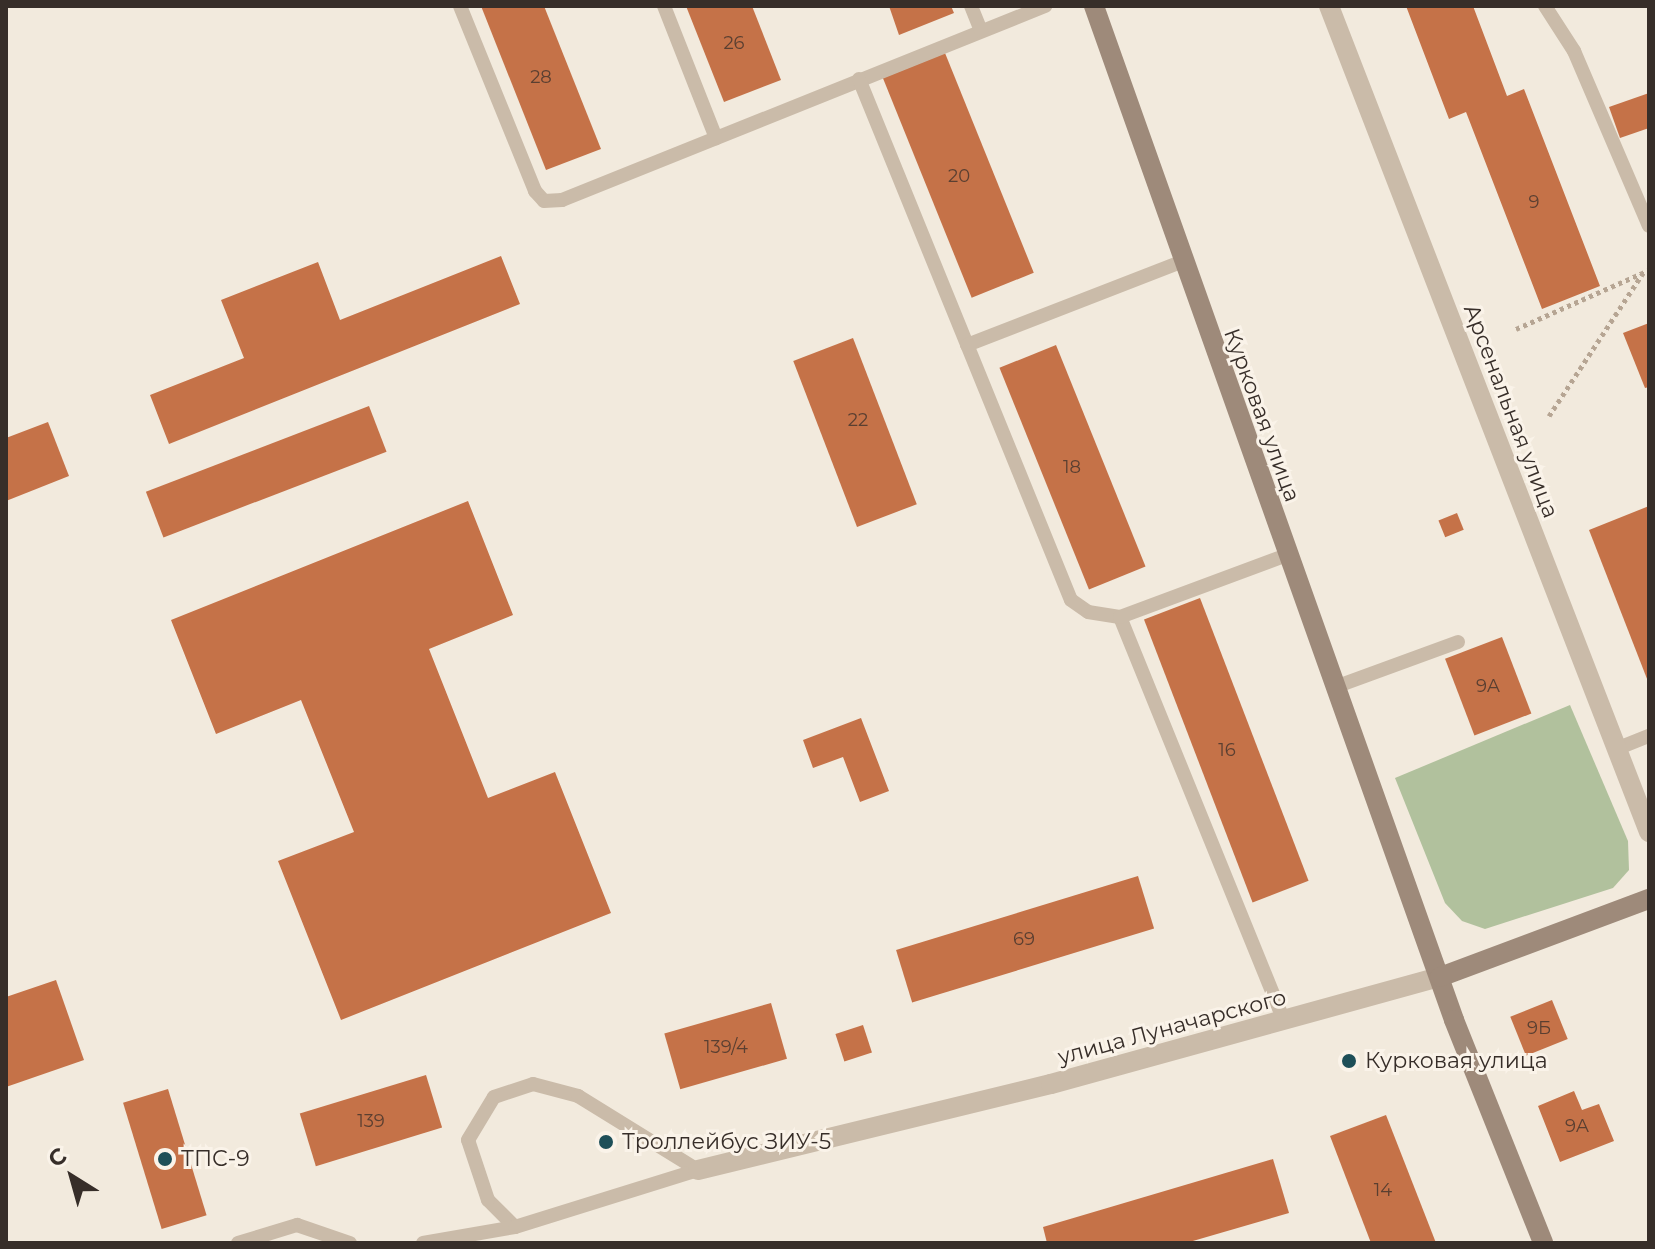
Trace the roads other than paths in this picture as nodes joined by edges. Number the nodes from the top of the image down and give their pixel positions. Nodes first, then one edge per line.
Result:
1 (460, 6) edge
2 (664, 6) edge
3 (971, 6) edge
4 (1045, 6) edge
5 (1094, 6) edge
6 (1329, 6) edge
7 (1545, 6) edge
8 (981, 31) junction
9 (859, 79) junction
10 (716, 138) junction
11 (1649, 226) edge
12 (1181, 262) junction
13 (967, 345) junction
14 (1287, 555) junction
15 (1120, 617) junction
16 (1458, 642) dead end
17 (1335, 687) junction
18 (1649, 736) edge
19 (1616, 749) junction
20 (1649, 832) edge
21 (1649, 899) edge
22 (1440, 977) junction
23 (1284, 1021) junction
24 (698, 1170) junction
25 (515, 1227) junction
26 (238, 1243) edge
27 (350, 1243) edge
28 (423, 1243) edge
29 (1543, 1243) edge

1 - 10 lane
2 - 10 lane
3 - 8 lane
4 - 8 lane
5 - 12 street, Курковая улица
6 - 19 street, Арсенальная улица
7 - 11 lane
8 - 9 lane
9 - 10 lane
9 - 13 lane
12 - 13 lane
12 - 14 street, Курковая улица
13 - 15 lane
14 - 15 lane
14 - 17 street, Курковая улица
15 - 23 lane
16 - 17 lane
17 - 22 street, Курковая улица
18 - 19 lane
19 - 20 street, Арсенальная улица
21 - 22 street, улица Луначарского
22 - 23 street, улица Луначарского
22 - 29 street, Курковая улица
23 - 24 street, улица Луначарского
24 - 25 lane
24 - 25 lane
25 - 28 lane
26 - 27 lane

